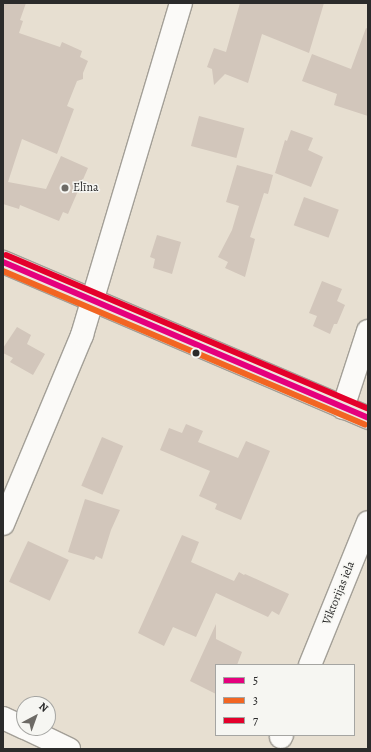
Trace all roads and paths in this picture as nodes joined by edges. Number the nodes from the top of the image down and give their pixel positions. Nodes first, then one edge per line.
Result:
1 (181, 3) edge
2 (3, 262) edge
3 (91, 301) junction
4 (368, 331) edge
5 (343, 408) junction
6 (368, 418) edge
7 (368, 522) edge
8 (3, 524) edge
9 (310, 664) edge
10 (3, 718) edge
11 (16, 724) edge
12 (41, 736) edge
13 (69, 749) edge

1 - 3 street
2 - 3 main road
3 - 5 main road
3 - 8 street
4 - 5 street
5 - 6 main road
7 - 9 street, Viktorijas iela
10 - 11 street
12 - 13 street

